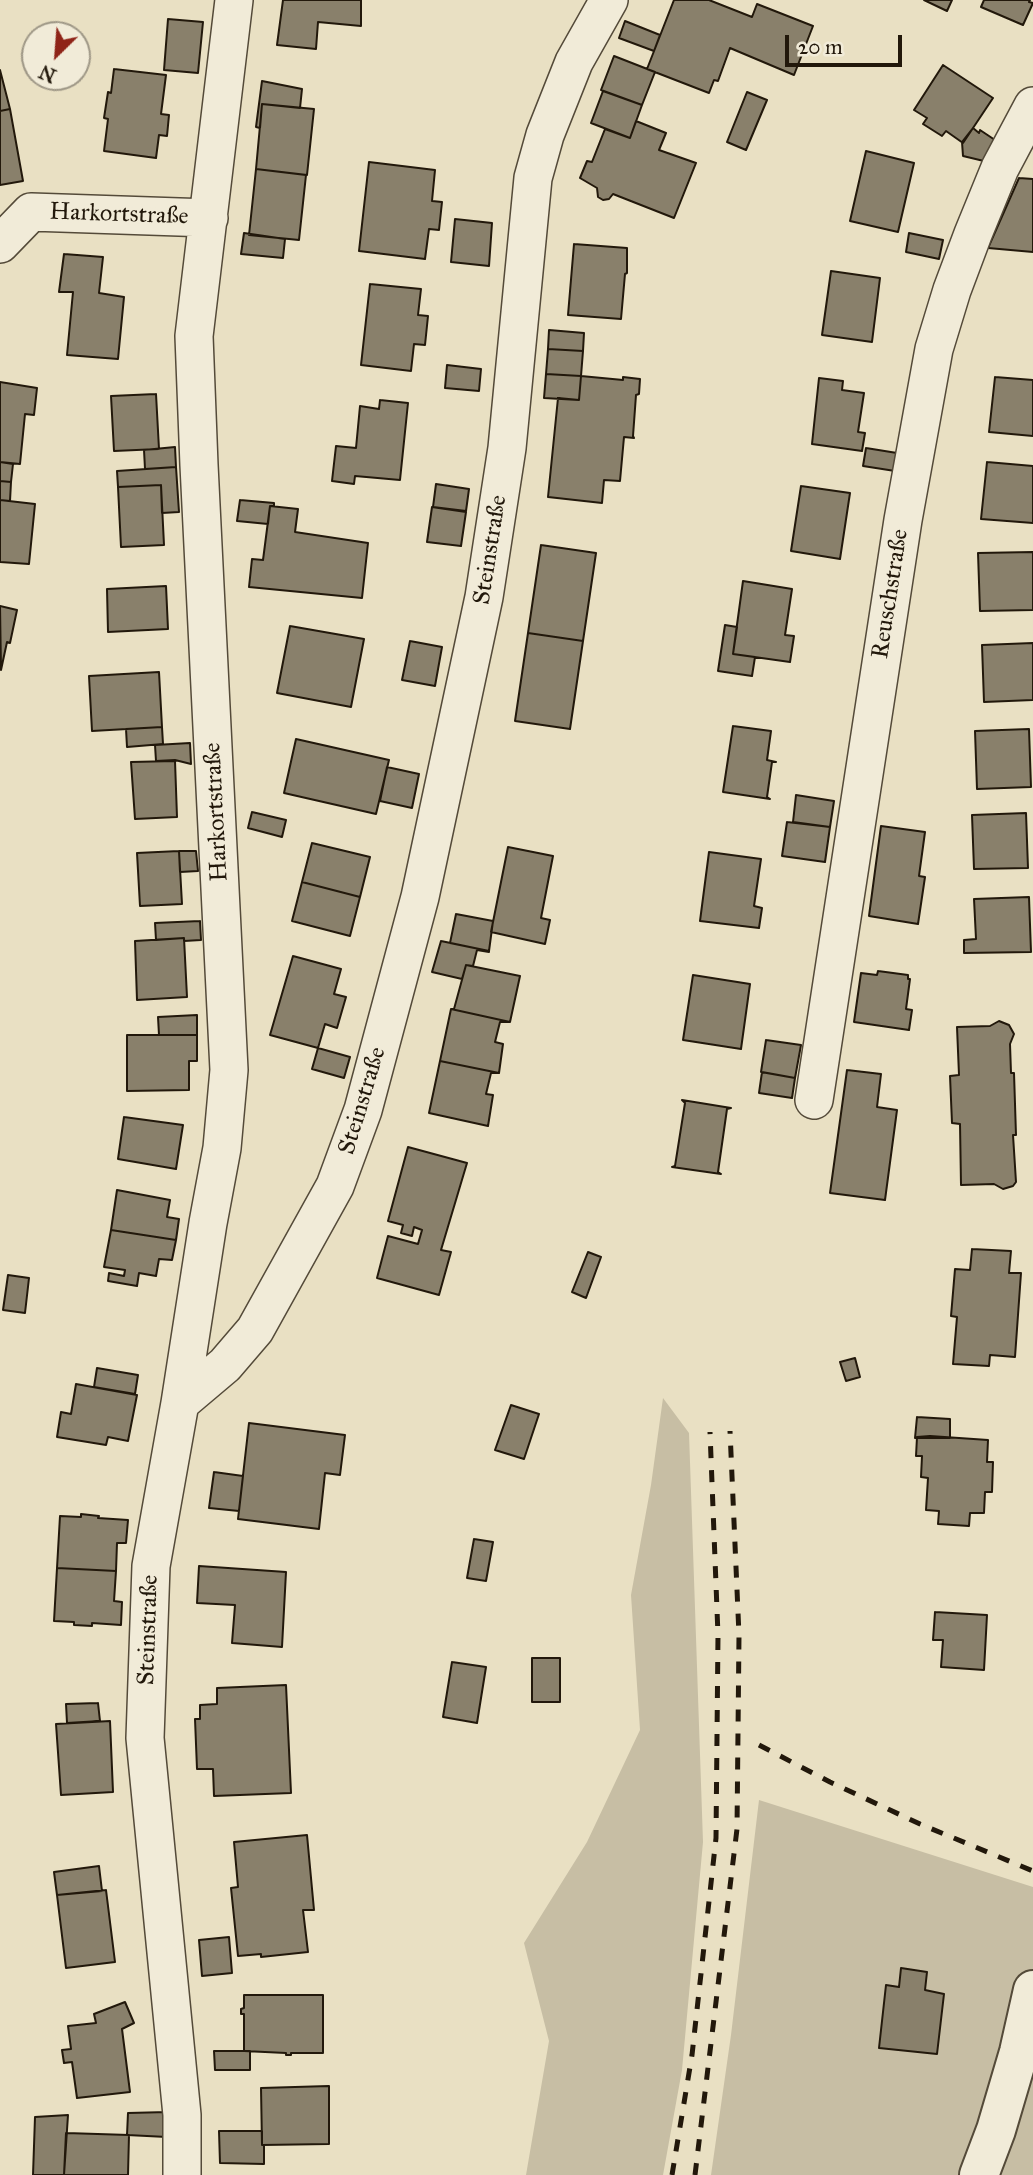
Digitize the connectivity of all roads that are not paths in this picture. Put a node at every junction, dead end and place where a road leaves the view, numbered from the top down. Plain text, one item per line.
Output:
1 (234, 0) edge
2 (609, 0) edge
3 (1033, 106) edge
4 (209, 218) junction
5 (0, 244) edge
6 (814, 1100) dead end
7 (180, 1403) junction
8 (1033, 1990) edge
9 (182, 2175) edge
10 (979, 2175) edge

1 - 4 street, Harkortstraße
2 - 7 street, Steinstraße
3 - 6 street, Reuschstraße
4 - 5 street, Harkortstraße
4 - 7 street, Harkortstraße
7 - 9 street, Steinstraße
8 - 10 street

